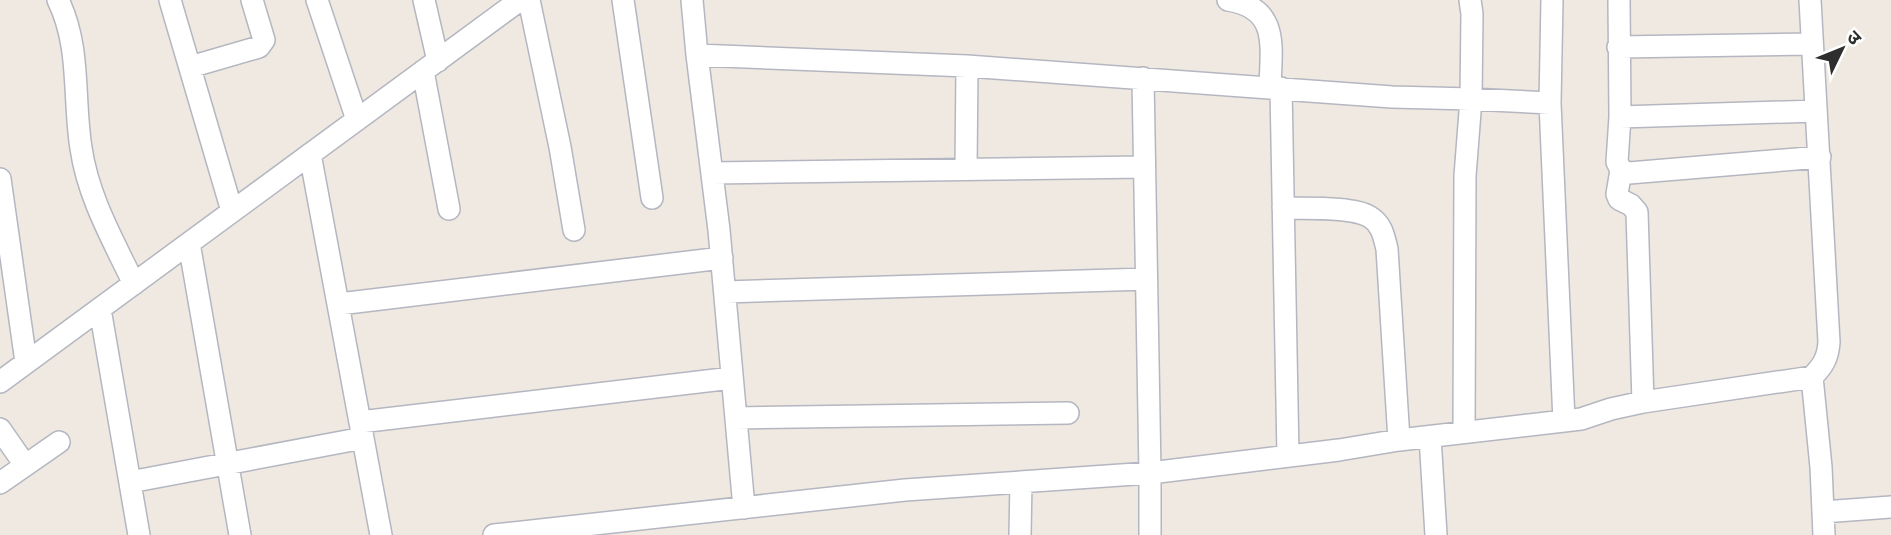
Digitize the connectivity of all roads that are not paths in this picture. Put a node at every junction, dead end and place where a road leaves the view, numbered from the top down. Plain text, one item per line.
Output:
1 (58, 0) edge
2 (170, 0) edge
3 (252, 0) edge
4 (317, 0) edge
5 (424, 0) edge
6 (521, 0) edge
7 (623, 0) edge
8 (692, 0) edge
9 (1228, 0) edge
10 (1470, 0) edge
11 (1552, 0) edge
12 (1619, 0) edge
13 (1810, 0) edge
14 (1812, 44) junction
15 (1618, 47) junction
16 (697, 55) junction
17 (431, 66) junction
18 (967, 66) junction
19 (190, 67) junction
20 (1143, 78) junction
21 (1275, 88) junction
22 (1471, 99) junction
23 (1550, 103) junction
24 (1816, 111) junction
25 (1620, 117) junction
26 (357, 120) junction
27 (310, 154) junction
28 (1820, 157) junction
29 (1144, 167) junction
30 (966, 169) junction
31 (1621, 170) junction
32 (712, 173) junction
33 (0, 179) edge
34 (652, 198) dead end
35 (1283, 208) junction
36 (449, 209) dead end
37 (233, 211) junction
38 (574, 230) dead end
39 (189, 243) junction
40 (722, 258) junction
41 (1146, 279) junction
42 (134, 284) junction
43 (724, 292) junction
44 (339, 304) junction
45 (100, 309) junction
46 (26, 362) junction
47 (1812, 377) junction
48 (732, 378) junction
49 (0, 382) edge
50 (1643, 402) junction
51 (1068, 412) dead end
52 (736, 418) junction
53 (1564, 421) junction
54 (0, 429) edge
55 (362, 430) junction
56 (1464, 432) junction
57 (1430, 437) junction
58 (1399, 440) junction
59 (59, 442) dead end
60 (1288, 456) junction
61 (228, 464) junction
62 (25, 465) junction
63 (1150, 473) junction
64 (130, 482) junction
65 (1020, 482) junction
66 (0, 483) edge
67 (1891, 507) edge
68 (744, 508) junction
69 (1823, 512) junction
70 (139, 535) edge
71 (240, 535) edge
72 (381, 535) edge
73 (494, 535) edge
74 (1020, 535) edge
75 (1150, 535) edge
76 (1436, 535) edge
77 (1824, 535) edge

1 - 42 street
2 - 19 street
3 - 19 street
4 - 26 street
5 - 17 street
6 - 17 street
6 - 38 street
7 - 34 street
8 - 16 street
9 - 21 street
10 - 22 street
11 - 23 street
12 - 15 street
13 - 14 street
14 - 15 street
14 - 24 street
15 - 25 street
16 - 18 street
16 - 32 street
17 - 26 street
17 - 36 street
18 - 20 street
18 - 30 street
19 - 37 street
20 - 21 street
20 - 29 street
21 - 22 street
21 - 35 street
22 - 23 street
22 - 56 street
23 - 53 street
24 - 25 street
24 - 28 street
25 - 31 street
26 - 27 street
27 - 37 street
27 - 44 street
28 - 31 street
28 - 47 street
29 - 30 street
29 - 41 street
30 - 32 street
31 - 50 street
32 - 40 street
33 - 46 street
35 - 58 street
35 - 60 street
37 - 39 street
39 - 42 street
39 - 61 street
40 - 43 street
40 - 44 street
41 - 43 street
41 - 63 street
42 - 45 street
43 - 48 street
44 - 55 street
45 - 46 street
45 - 64 street
46 - 49 street
47 - 50 street
47 - 69 street
48 - 52 street
48 - 55 street
50 - 53 street
51 - 52 street
52 - 68 street
53 - 56 street
54 - 62 street
55 - 61 street
55 - 72 street
56 - 57 street
57 - 58 street
57 - 76 street
58 - 60 street
59 - 62 street
60 - 63 street
61 - 64 street
61 - 71 street
62 - 66 street
63 - 65 street
63 - 75 street
64 - 70 street
65 - 68 street
65 - 74 street
67 - 69 street
68 - 73 street
69 - 77 street

